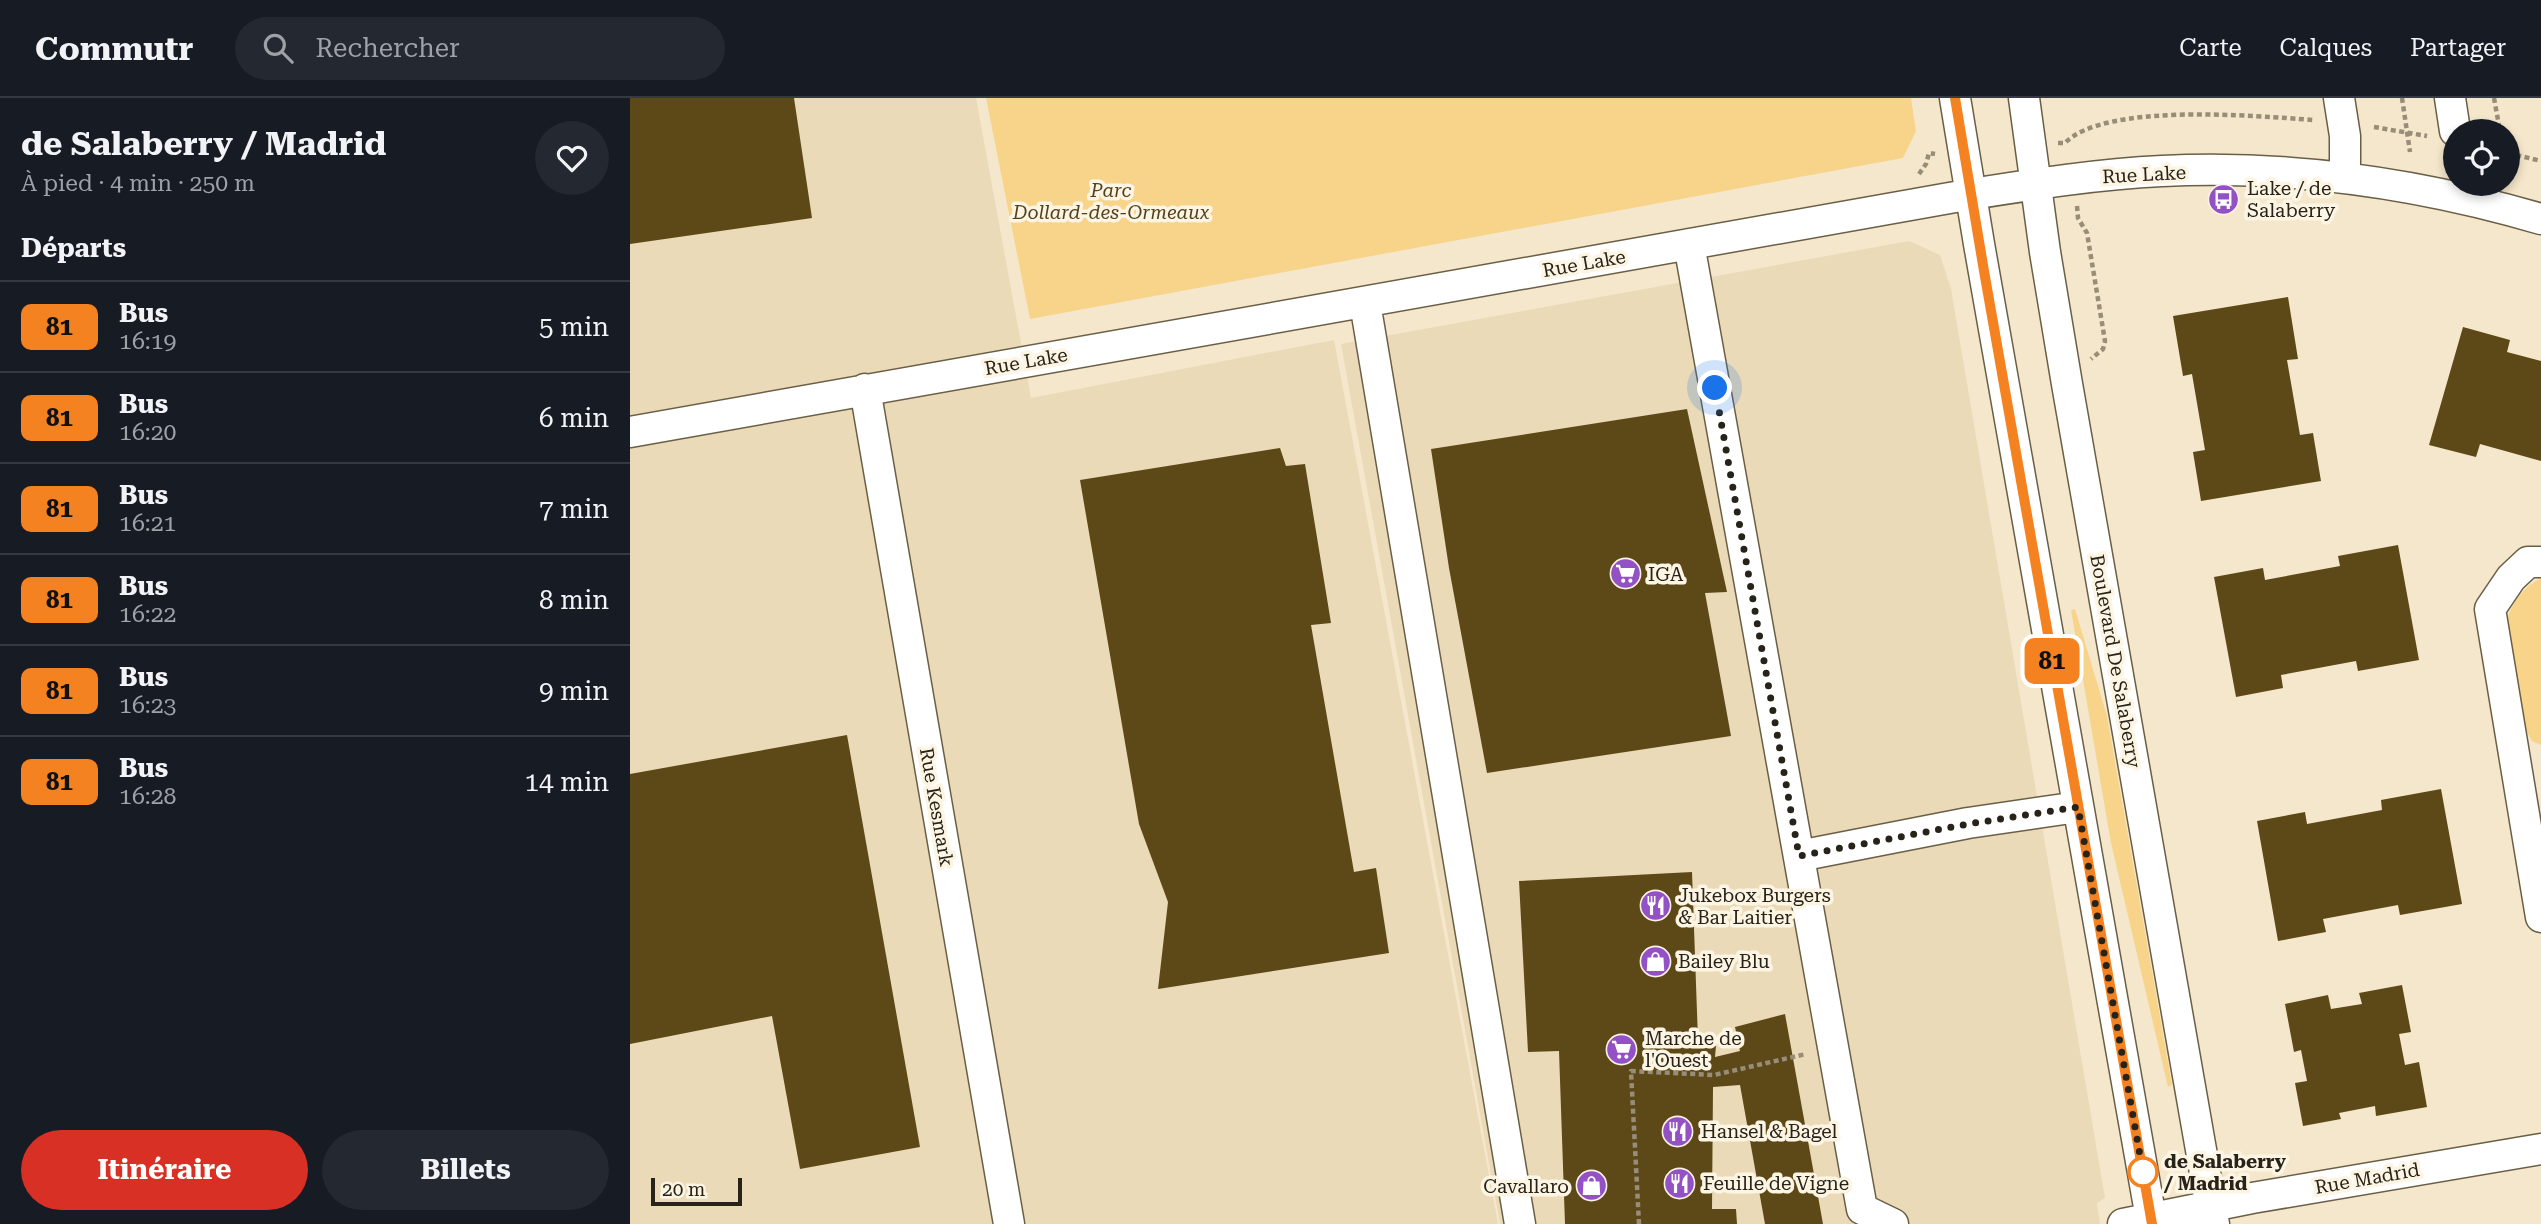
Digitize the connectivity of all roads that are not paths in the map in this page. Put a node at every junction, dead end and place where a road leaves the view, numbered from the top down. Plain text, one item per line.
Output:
1 (1955, 98) edge
2 (2024, 98) edge
3 (2339, 98) edge
4 (2450, 98) edge
5 (2453, 119) edge
6 (2345, 178) junction
7 (2037, 183) junction
8 (2443, 189) edge
9 (1972, 194) junction
10 (2474, 196) edge
11 (2541, 219) edge
12 (1689, 244) junction
13 (1365, 303) junction
14 (865, 389) junction
15 (630, 432) edge
16 (2541, 562) edge
17 (2528, 762) edge
18 (2078, 807) junction
19 (1799, 856) junction
20 (2541, 917) edge
21 (2541, 1149) edge
22 (2213, 1215) edge
23 (2142, 1222) edge
24 (1009, 1224) edge
25 (1520, 1224) edge
26 (1893, 1224) edge

1 - 9 street
2 - 7 street, Boulevard De Salaberry
3 - 6 street
4 - 5 street
6 - 7 street, Rue Lake
6 - 8 street, Rue Lake
7 - 9 street, Rue Lake
7 - 22 street, Boulevard De Salaberry
9 - 12 street, Rue Lake
9 - 18 street
10 - 11 street, Rue Lake
12 - 13 street, Rue Lake
12 - 19 street
13 - 14 street, Rue Lake
13 - 25 street
14 - 15 street, Rue Lake
14 - 24 street, Rue Kesmark
16 - 17 street
17 - 20 street
18 - 19 street
18 - 23 street
19 - 26 street
21 - 22 street, Rue Madrid
22 - 23 street, Rue Madrid

